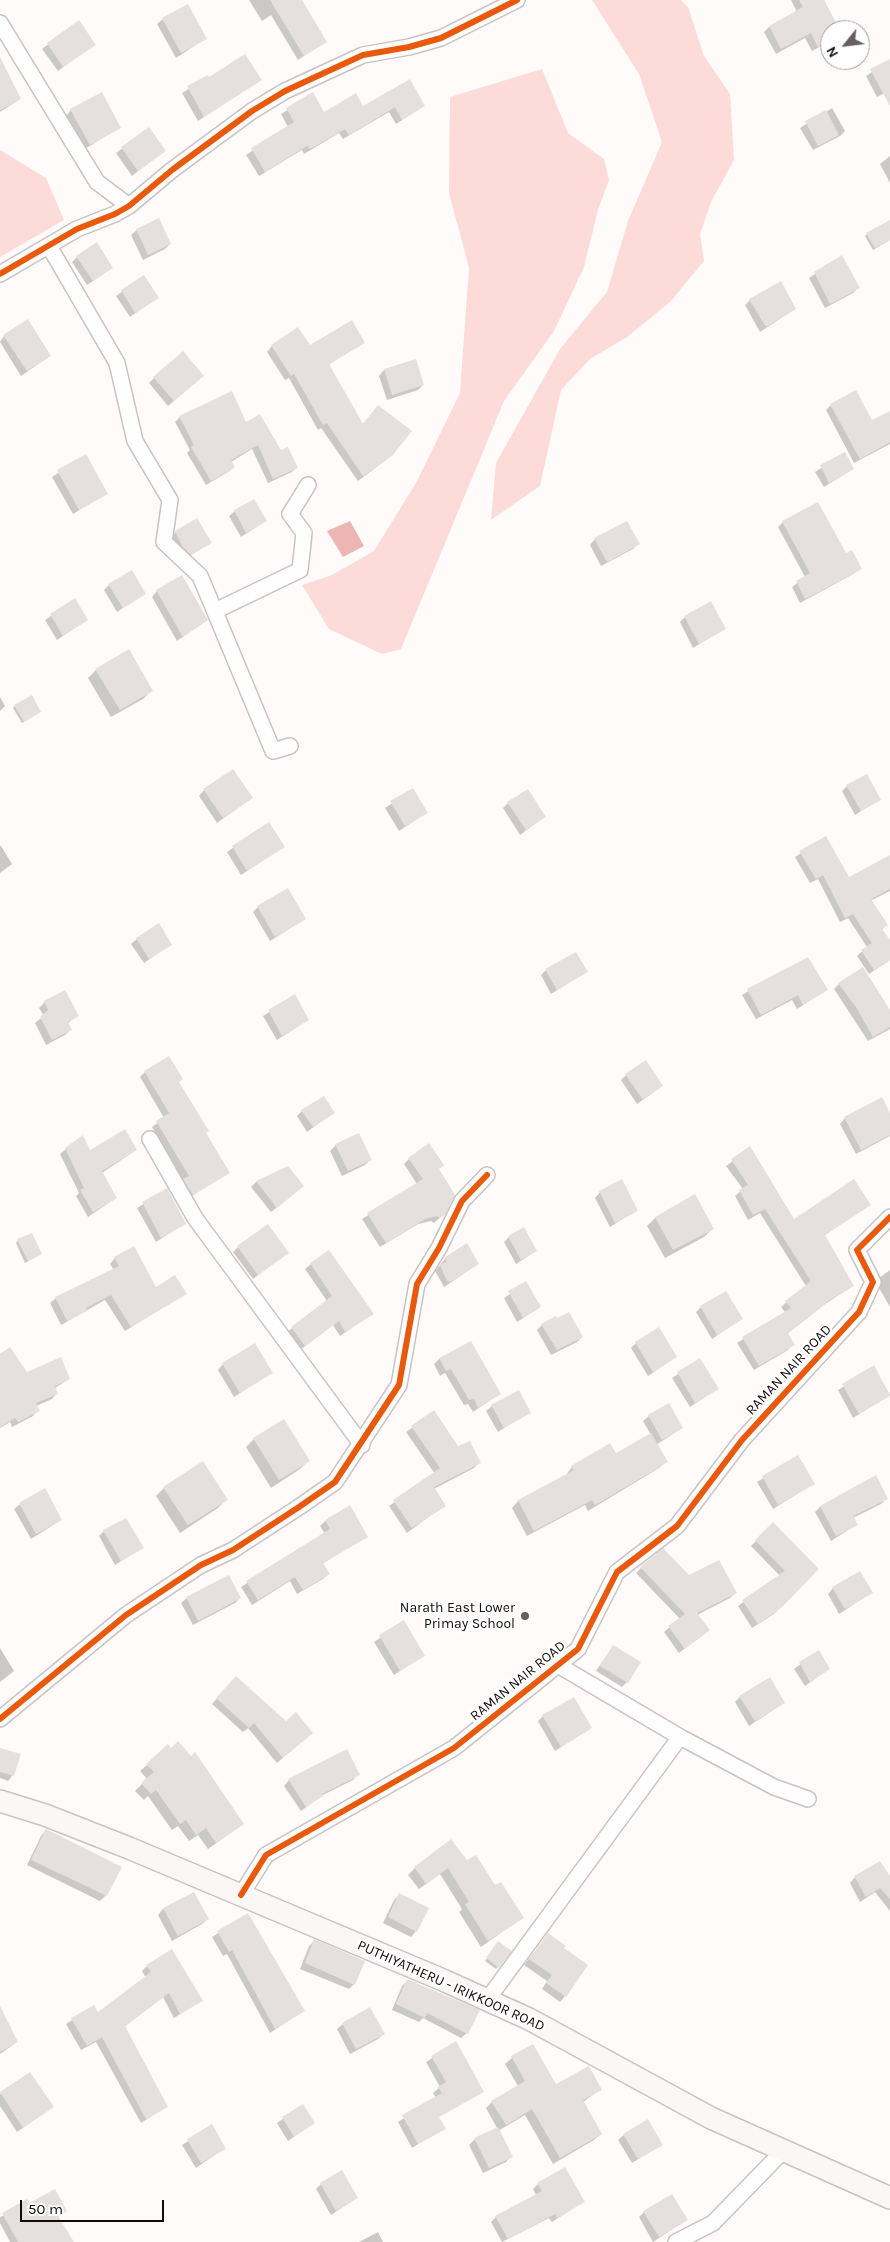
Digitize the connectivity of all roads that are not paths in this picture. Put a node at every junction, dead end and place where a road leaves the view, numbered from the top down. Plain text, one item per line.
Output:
1 (517, 0) edge
2 (0, 23) edge
3 (129, 206) junction
4 (49, 246) junction
5 (0, 274) edge
6 (308, 485) dead end
7 (215, 612) junction
8 (290, 746) dead end
9 (150, 1139) dead end
10 (487, 1176) dead end
11 (890, 1217) edge
12 (362, 1445) junction
13 (558, 1665) junction
14 (0, 1719) edge
15 (680, 1737) junction
16 (808, 1799) dead end
17 (0, 1801) edge
18 (241, 1895) junction
19 (487, 2000) junction
20 (783, 2151) junction
21 (890, 2198) edge
22 (676, 2242) edge

1 - 3 street
2 - 3 street
3 - 4 street
4 - 5 street
4 - 7 street
6 - 7 street
7 - 8 street
9 - 12 street
10 - 12 street
11 - 13 street, RAMAN NAIR ROAD
12 - 14 street
13 - 15 street
13 - 18 street, RAMAN NAIR ROAD
15 - 16 street
15 - 19 street
17 - 18 main road, PUTHIYATHERU - IRIKKOOR ROAD
18 - 19 main road, PUTHIYATHERU - IRIKKOOR ROAD
19 - 20 main road, PUTHIYATHERU - IRIKKOOR ROAD
20 - 21 main road, PUTHIYATHERU - IRIKKOOR ROAD
20 - 22 street

